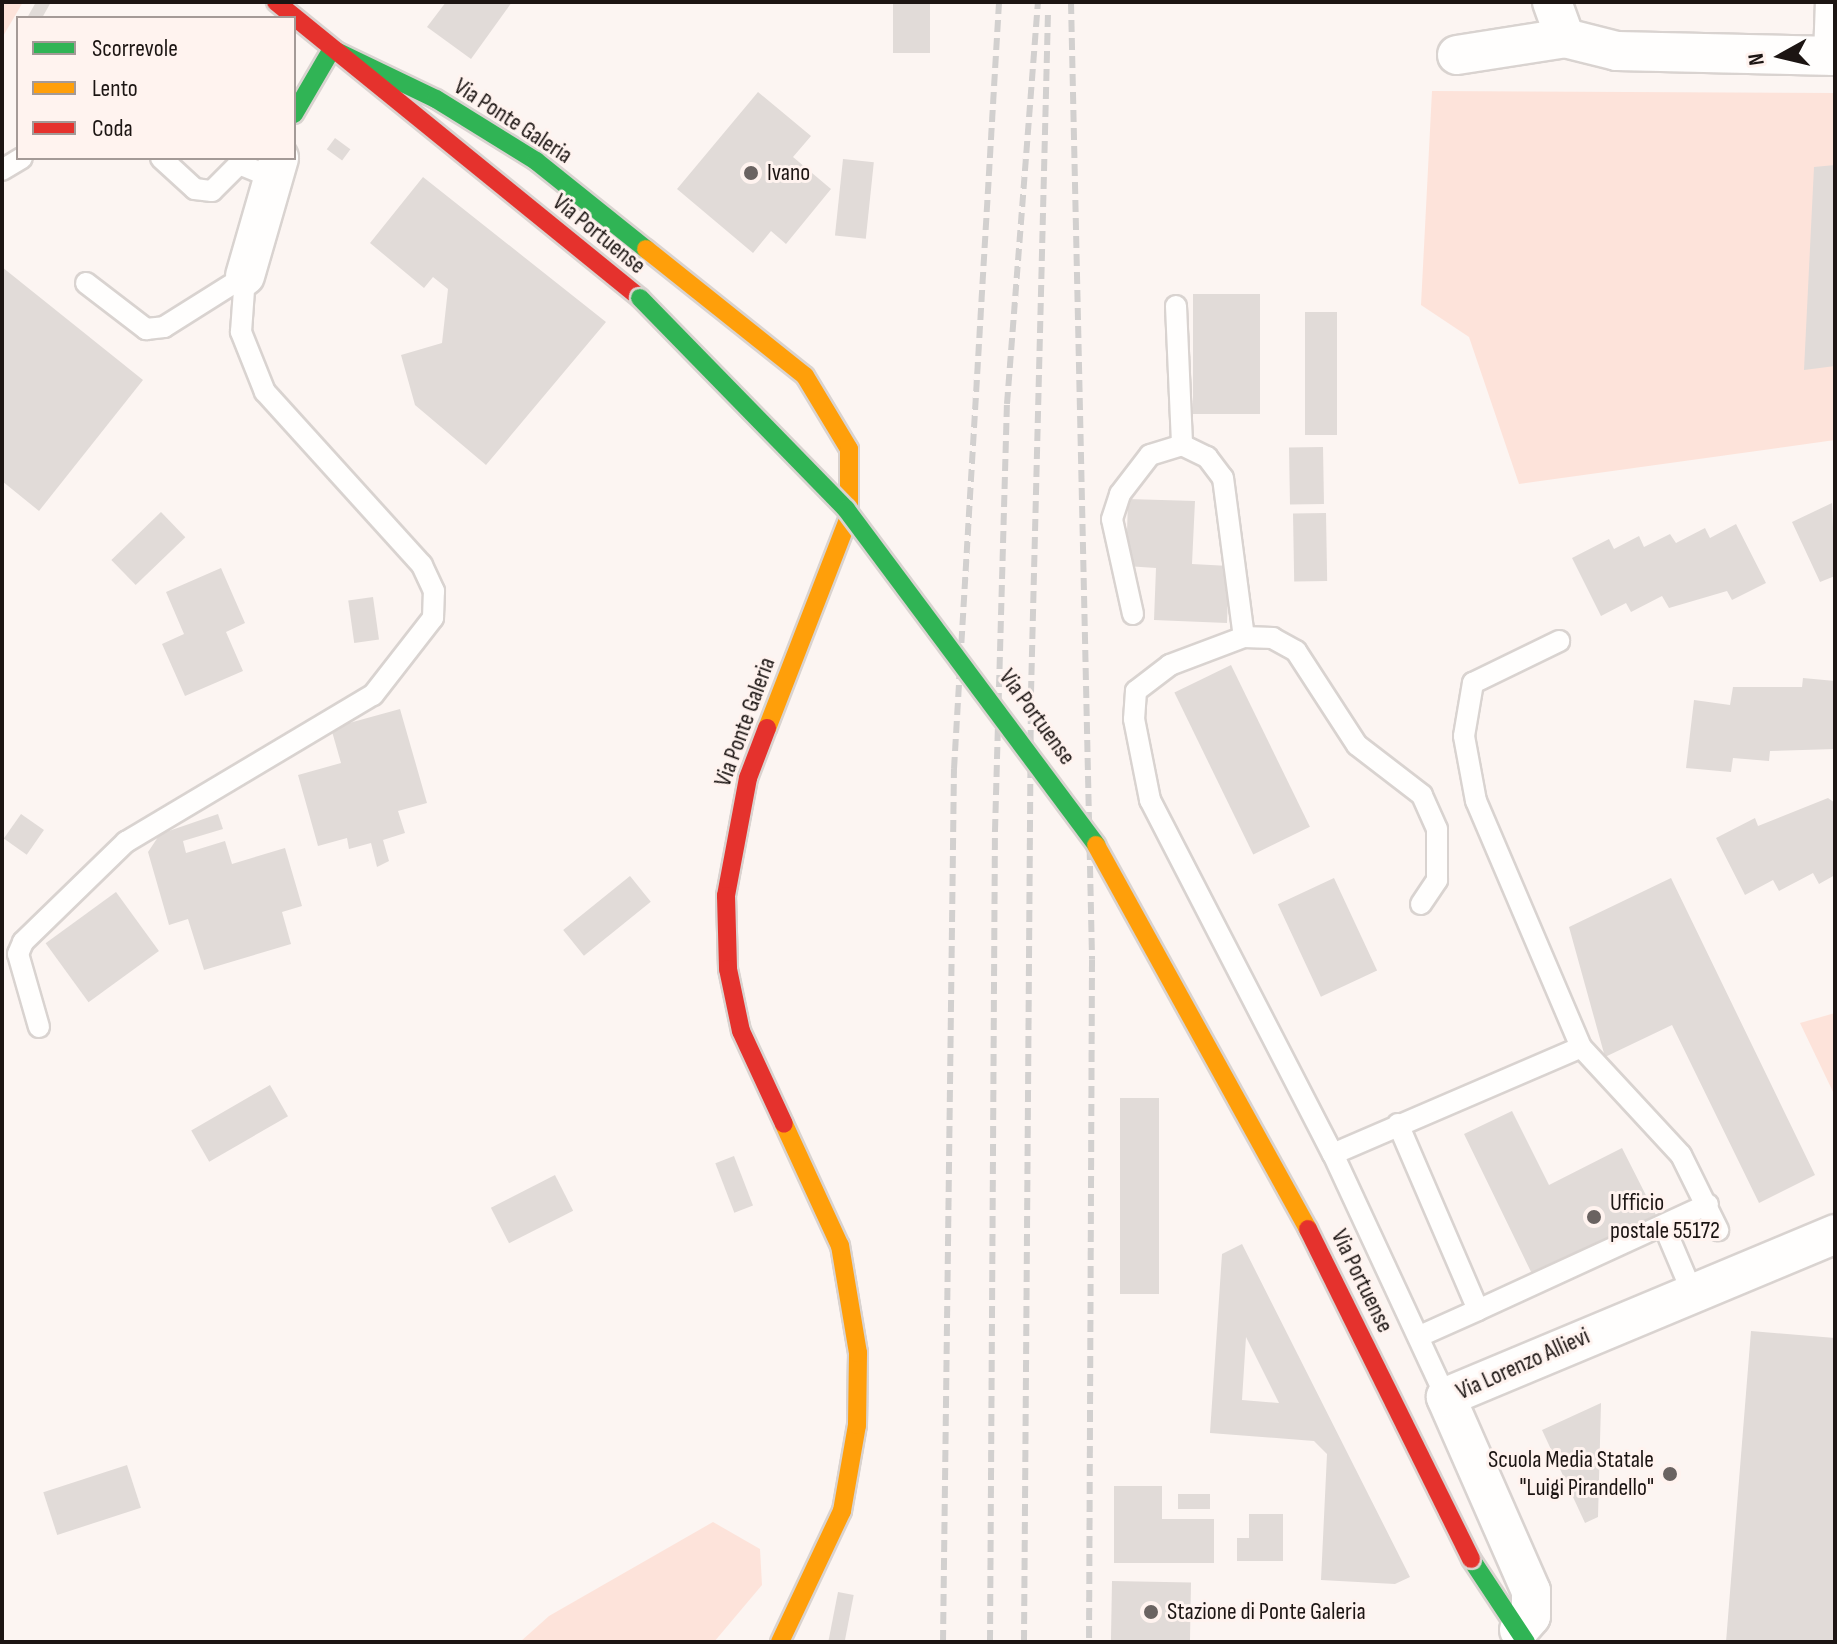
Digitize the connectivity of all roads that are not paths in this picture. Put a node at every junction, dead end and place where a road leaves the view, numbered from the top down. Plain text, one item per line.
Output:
1 (276, 2) edge
2 (1552, 2) edge
3 (1835, 2) edge
4 (293, 16) edge
5 (296, 19) edge
6 (1565, 38) junction
7 (332, 49) junction
8 (1457, 55) dead end
9 (1834, 56) edge
10 (296, 111) edge
11 (163, 160) edge
12 (258, 164) edge
13 (245, 276) junction
14 (86, 283) dead end
15 (1176, 306) dead end
16 (1182, 445) junction
17 (1133, 614) dead end
18 (1244, 637) junction
19 (1559, 641) dead end
20 (1421, 904) dead end
21 (39, 1027) dead end
22 (1581, 1047) junction
23 (1398, 1124) junction
24 (1333, 1154) junction
25 (1708, 1204) junction
26 (1664, 1226) junction
27 (1718, 1230) dead end
28 (1835, 1234) edge
29 (1692, 1292) junction
30 (1478, 1310) junction
31 (1420, 1336) junction
32 (1446, 1397) junction
33 (1514, 1638) edge
34 (780, 1642) edge

1 - 4 main road, Via Portuense
2 - 6 street
3 - 9 street
5 - 7 main road, Via Portuense
6 - 8 street
6 - 9 street
7 - 10 main road
7 - 33 main road, Via Portuense, bridge
7 - 34 main road, Via Ponte Galeria
11 - 12 lane
12 - 13 street
13 - 14 lane
13 - 21 lane
15 - 16 lane
16 - 17 lane
16 - 18 lane
18 - 20 lane
18 - 24 lane
19 - 22 lane
22 - 23 lane
22 - 25 lane
23 - 24 lane
23 - 30 lane
24 - 31 lane
25 - 26 lane
25 - 27 lane
26 - 29 lane
26 - 30 lane
28 - 29 street, Via Lorenzo Allievi
29 - 32 street, Via Lorenzo Allievi
30 - 31 lane
31 - 32 lane
32 - 33 street, Via Lorenzo Allievi

